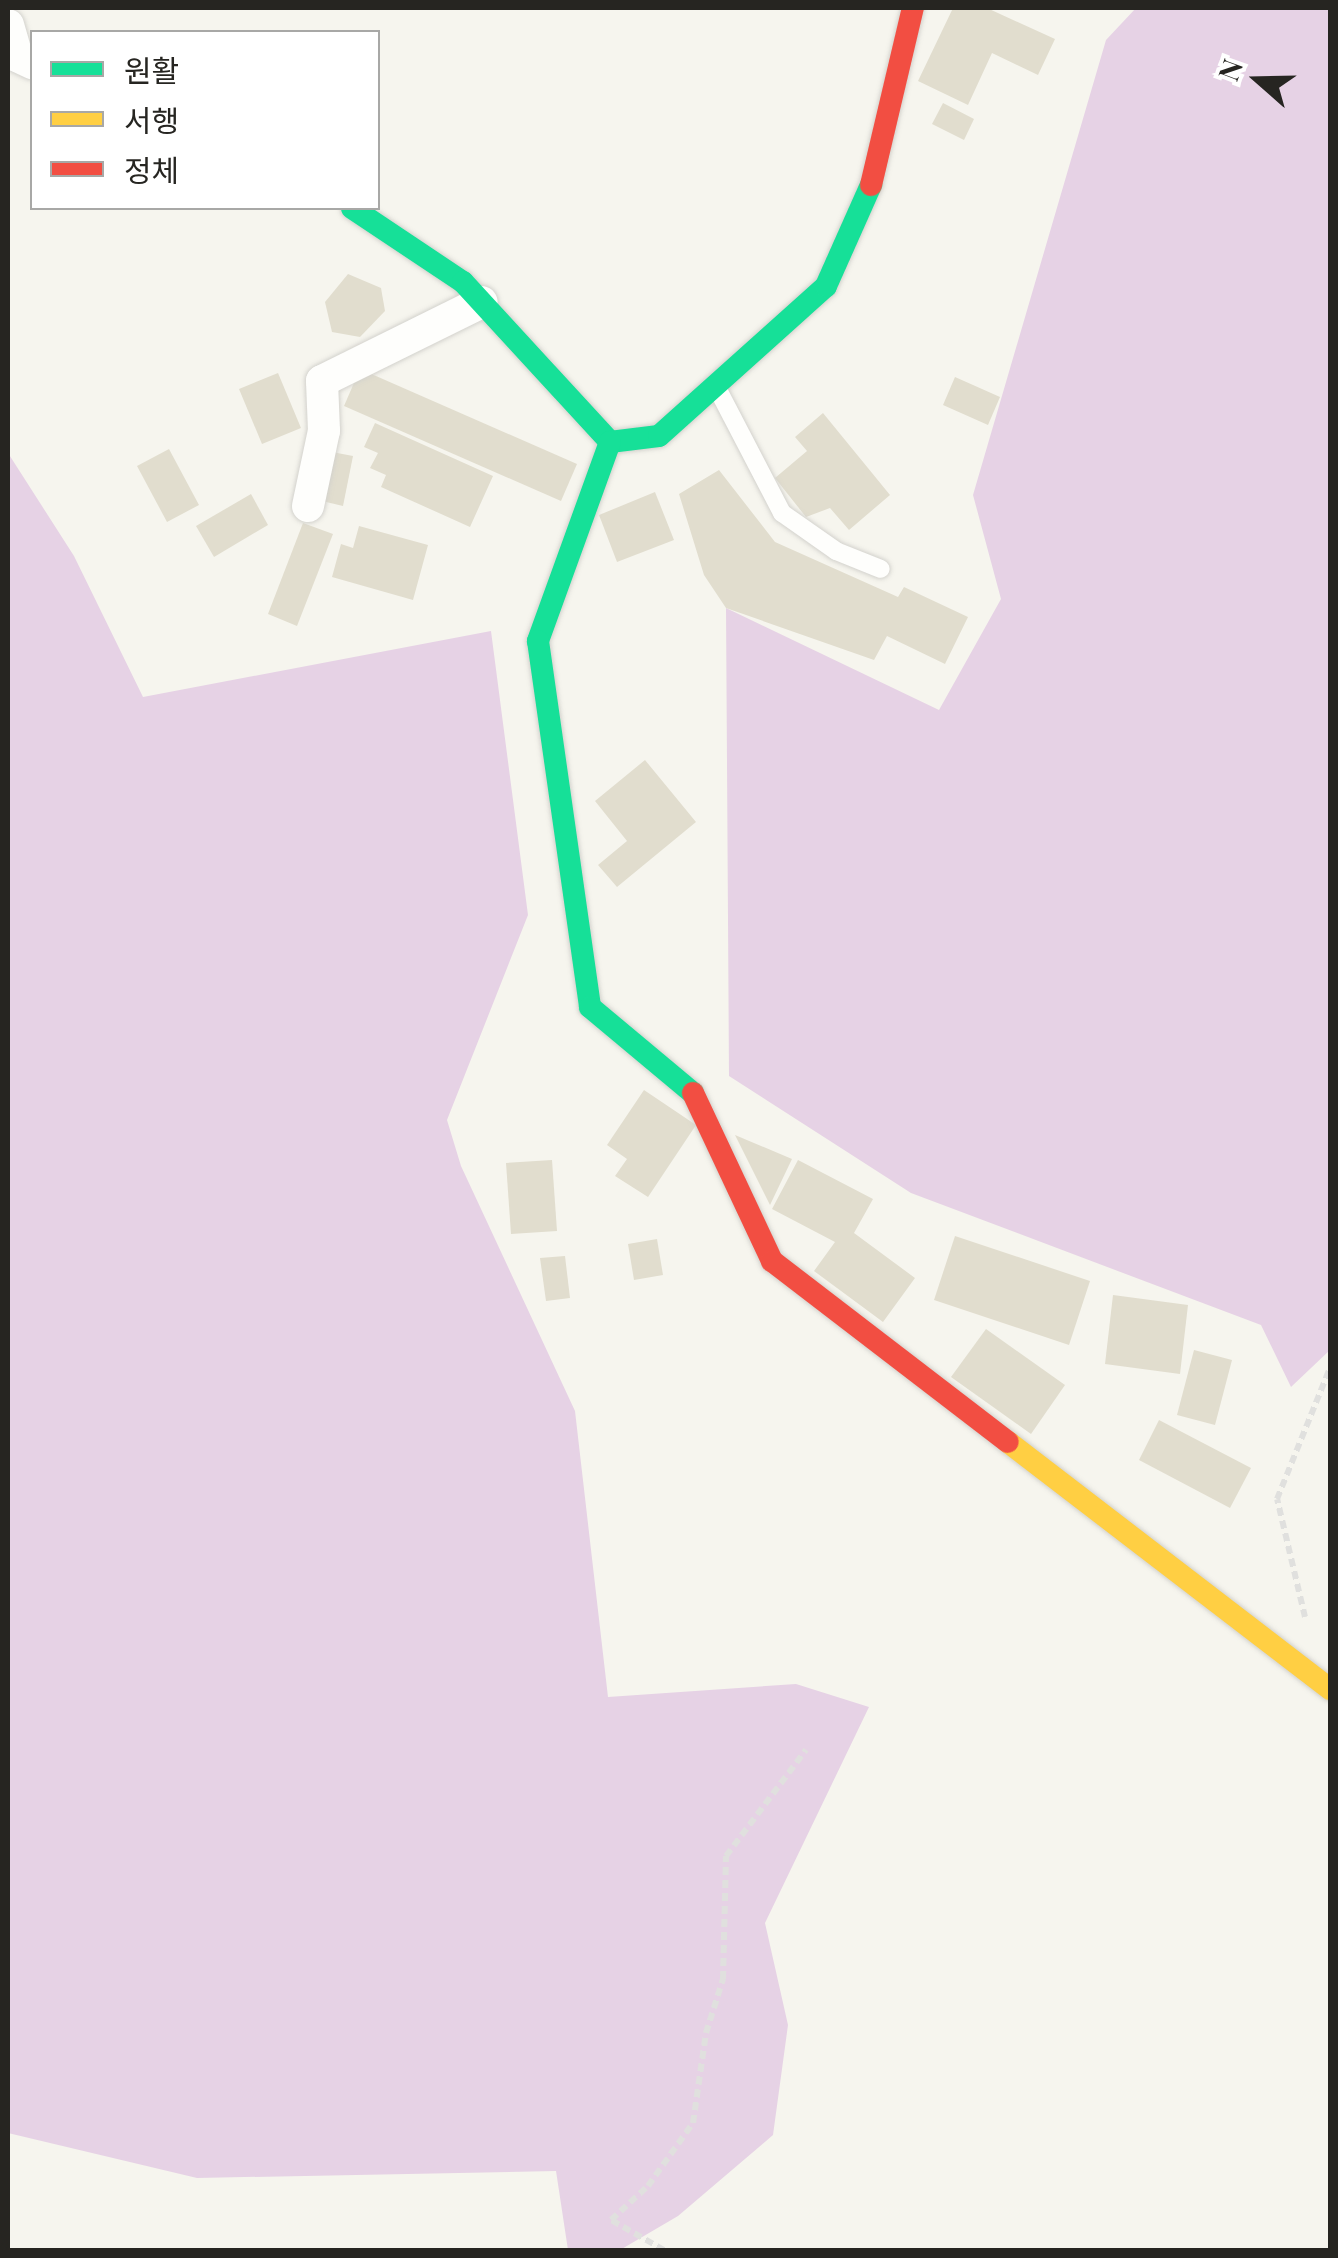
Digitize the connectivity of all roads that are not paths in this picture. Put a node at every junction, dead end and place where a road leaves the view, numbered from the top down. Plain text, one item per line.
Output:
1 (913, 8) edge
2 (8, 25) edge
3 (30, 62) edge
4 (355, 210) edge
5 (482, 302) junction
6 (716, 388) junction
7 (610, 442) junction
8 (308, 506) dead end
9 (881, 569) dead end
10 (1330, 1689) edge

1 - 6 street
2 - 3 street
4 - 5 street
5 - 7 street
5 - 8 street
6 - 7 street
6 - 9 lane
7 - 10 street

